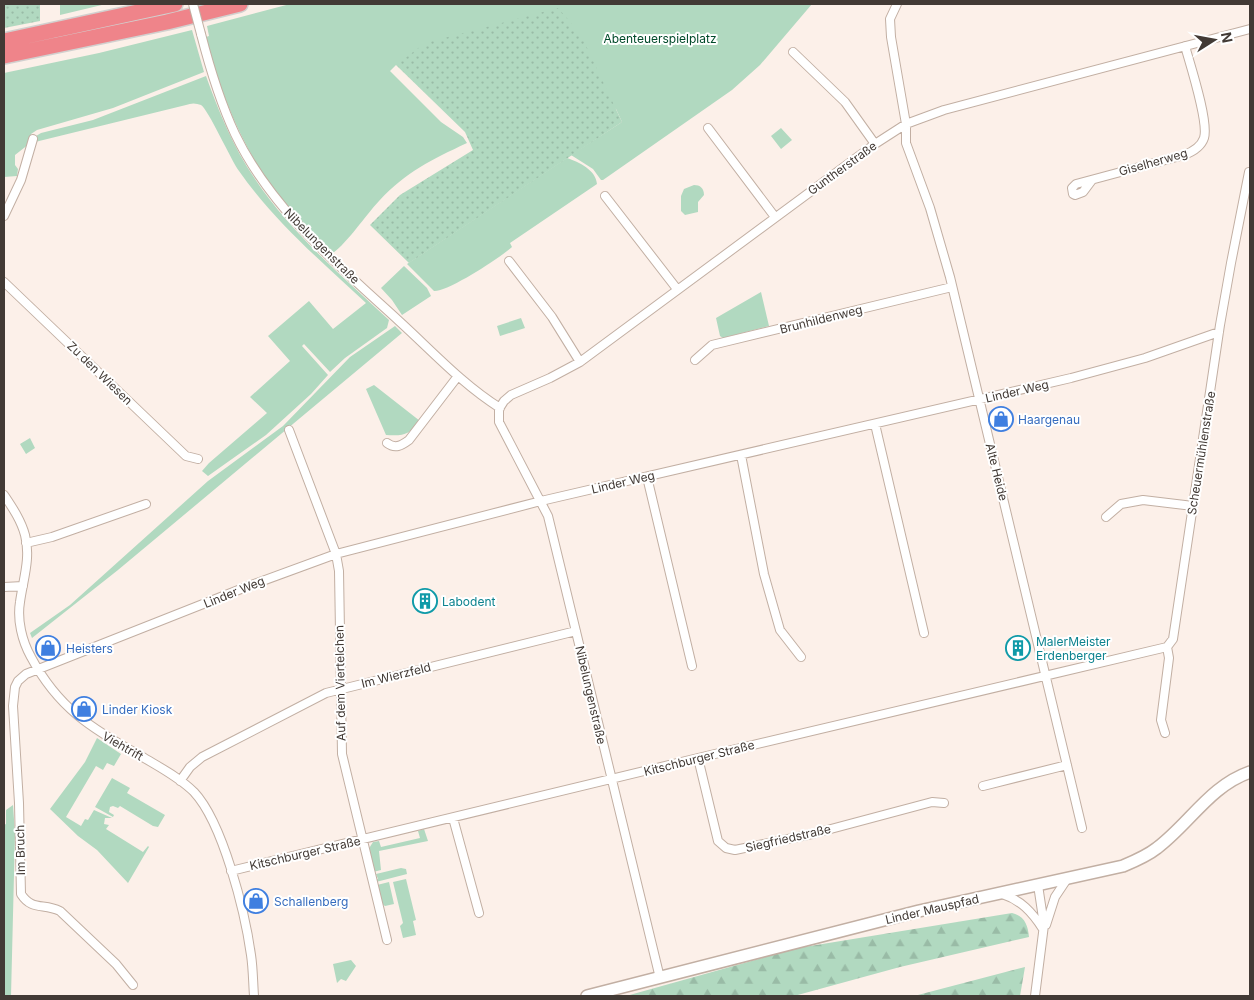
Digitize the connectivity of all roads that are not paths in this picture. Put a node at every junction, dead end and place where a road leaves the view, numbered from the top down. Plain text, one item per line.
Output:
1 (175, 4) edge
2 (193, 4) edge
3 (240, 4) edge
4 (897, 4) edge
5 (1250, 29) edge
6 (4, 41) edge
7 (1185, 46) junction
8 (792, 52) dead end
9 (4, 56) edge
10 (906, 124) junction
11 (708, 128) dead end
12 (34, 138) dead end
13 (875, 144) junction
14 (1249, 172) dead end
15 (1092, 180) dead end
16 (605, 196) dead end
17 (4, 216) edge
18 (775, 217) junction
19 (509, 261) dead end
20 (4, 282) edge
21 (952, 287) junction
22 (677, 289) junction
23 (1219, 332) junction
24 (695, 360) dead end
25 (580, 362) junction
26 (458, 376) junction
27 (980, 399) junction
28 (500, 408) junction
29 (876, 424) junction
30 (290, 430) dead end
31 (387, 442) dead end
32 (741, 455) junction
33 (198, 459) dead end
34 (647, 476) junction
35 (4, 495) edge
36 (541, 501) junction
37 (146, 504) dead end
38 (1193, 506) junction
39 (1106, 517) dead end
40 (26, 543) junction
41 (336, 554) junction
42 (23, 586) junction
43 (4, 587) edge
44 (576, 631) junction
45 (924, 633) dead end
46 (1167, 647) junction
47 (800, 657) dead end
48 (692, 666) dead end
49 (38, 670) junction
50 (1045, 675) junction
51 (340, 688) junction
52 (1165, 733) dead end
53 (698, 758) junction
54 (1067, 765) junction
55 (1250, 772) edge
56 (612, 779) junction
57 (180, 781) junction
58 (984, 786) dead end
59 (944, 803) dead end
60 (453, 818) junction
61 (1082, 828) dead end
62 (361, 839) junction
63 (231, 871) junction
64 (1067, 879) junction
65 (1038, 885) junction
66 (999, 893) junction
67 (479, 913) dead end
68 (1044, 931) junction
69 (387, 940) dead end
70 (660, 978) junction
71 (133, 985) dead end
72 (254, 996) edge
73 (587, 996) edge
74 (1035, 996) edge

1 - 6 highway
2 - 26 street, Nibelungenstraße, bridge
3 - 9 highway
4 - 10 street, Alte Heide
5 - 7 street, Guntherstraße
7 - 10 street, Guntherstraße
7 - 15 street, Giselherweg
8 - 13 street
10 - 13 street, Guntherstraße
10 - 21 street, Alte Heide
11 - 18 street
12 - 17 street
13 - 18 street, Guntherstraße
14 - 23 street, Scheuermühlenstraße
16 - 22 street
18 - 22 street, Guntherstraße
19 - 25 street
20 - 33 street, Zu den Wiesen
21 - 24 street, Brunhildenweg
21 - 27 street, Alte Heide
22 - 25 street, Guntherstraße
23 - 27 street, Linder Weg
23 - 38 street, Scheuermühlenstraße
25 - 28 street, Guntherstraße
26 - 28 street, Nibelungenstraße
26 - 31 street
27 - 29 street, Linder Weg
27 - 50 street, Alte Heide
28 - 36 street, Nibelungenstraße
29 - 32 street, Linder Weg
29 - 45 street
30 - 41 street, Auf dem Viertelchen
32 - 34 street, Linder Weg
32 - 47 street
34 - 36 street, Linder Weg
34 - 48 street
35 - 40 street, Viehtrift
36 - 41 street, Linder Weg
36 - 44 street, Nibelungenstraße
37 - 40 street
38 - 39 street
38 - 46 street, Scheuermühlenstraße
40 - 42 street, Viehtrift
41 - 49 street, Linder Weg
41 - 51 street, Auf dem Viertelchen
42 - 43 street
42 - 49 street, Viehtrift
44 - 51 street, Im Wierzfeld
44 - 56 street, Nibelungenstraße
46 - 50 street, Kitschburger Straße
46 - 52 street, Scheuermühlenstraße
49 - 57 street, Viehtrift
49 - 71 street, Im Bruch
50 - 53 street, Kitschburger Straße
50 - 54 street, Alte Heide
51 - 57 street, Im Wierzfeld
51 - 62 street, Auf dem Viertelchen
53 - 56 street, Kitschburger Straße
53 - 59 street, Siegfriedstraße
54 - 58 street
54 - 61 street, Alte Heide
55 - 64 street, Linder Mauspfad
56 - 60 street, Kitschburger Straße
56 - 70 street, Nibelungenstraße
57 - 63 street, Viehtrift
60 - 62 street, Kitschburger Straße
60 - 67 street
62 - 63 street, Kitschburger Straße
62 - 69 street, Auf dem Viertelchen
63 - 72 street, Viehtrift
64 - 65 street, Linder Mauspfad
64 - 68 street
65 - 66 street, Linder Mauspfad
65 - 68 street
66 - 68 street
66 - 70 street, Linder Mauspfad
68 - 74 street
70 - 73 street, Linder Mauspfad

